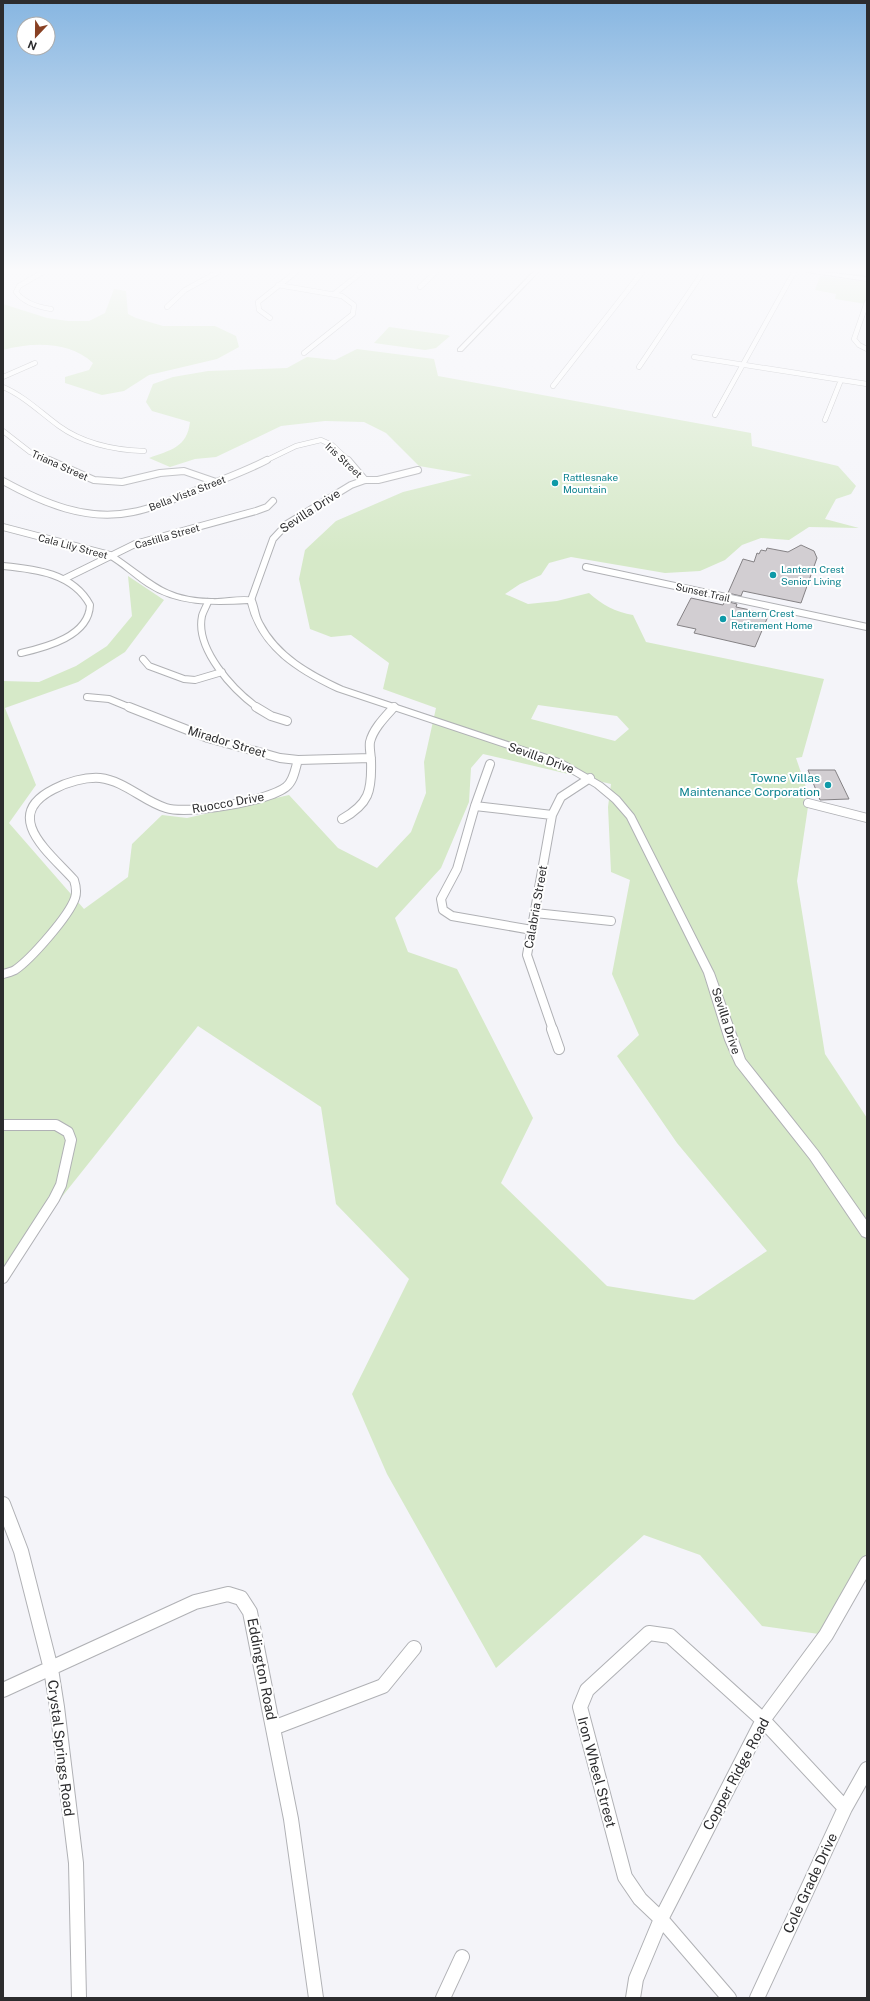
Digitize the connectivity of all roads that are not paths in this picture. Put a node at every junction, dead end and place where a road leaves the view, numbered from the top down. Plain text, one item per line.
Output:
1 (30, 365) edge
2 (569, 365) edge
3 (742, 365) edge
4 (745, 365) edge
5 (3, 377) edge
6 (841, 380) junction
7 (867, 384) edge
8 (553, 386) dead end
9 (3, 387) edge
10 (715, 415) dead end
11 (825, 420) dead end
12 (3, 431) edge
13 (322, 440) joint
14 (144, 451) dead end
15 (418, 470) dead end
16 (365, 480) junction
17 (3, 481) edge
18 (216, 482) junction
19 (273, 501) dead end
20 (3, 527) edge
21 (110, 556) junction
22 (3, 566) edge
23 (586, 567) dead end
24 (64, 579) junction
25 (251, 600) junction
26 (208, 602) junction
27 (867, 627) edge
28 (21, 652) dead end
29 (143, 659) dead end
30 (222, 672) junction
31 (87, 697) dead end
32 (394, 707) junction
33 (287, 721) dead end
34 (371, 758) junction
35 (298, 760) junction
36 (490, 764) dead end
37 (590, 778) junction
38 (808, 803) dead end
39 (475, 806) junction
40 (552, 815) junction
41 (867, 818) edge
42 (342, 819) dead end
43 (535, 913) junction
44 (611, 921) dead end
45 (532, 930) junction
46 (3, 974) edge
47 (559, 1049) dead end
48 (3, 1124) edge
49 (867, 1232) edge
50 (3, 1278) edge
51 (3, 1504) edge
52 (867, 1564) edge
53 (414, 1648) dead end
54 (52, 1669) junction
55 (3, 1690) edge
56 (763, 1720) junction
57 (273, 1728) junction
58 (867, 1769) edge
59 (845, 1808) junction
60 (661, 1919) junction
61 (462, 1957) dead end
62 (79, 1998) edge
63 (316, 1998) edge
64 (443, 1998) edge
65 (633, 1998) edge
66 (729, 1998) edge
67 (757, 1998) edge

1 - 5 street
2 - 8 street
3 - 10 street
4 - 6 street
6 - 7 street
6 - 11 street
9 - 14 street
12 - 18 street, Triana Street
13 - 16 street, Iris Street
13 - 18 street, Bella Vista Street
15 - 16 street, Sevilla Drive
16 - 25 street, Sevilla Drive
17 - 18 street, Bella Vista Street
19 - 21 street, Castilla Street
20 - 21 street, Cala Lily Street
21 - 24 street, Castilla Street
21 - 26 street, Cala Lily Street
22 - 24 street
23 - 27 street, Sunset Trail
24 - 28 street
25 - 26 street, Cala Lily Street
25 - 32 street, Sevilla Drive
26 - 30 street
29 - 30 street
30 - 33 street
31 - 35 street, Mirador Street
32 - 34 street
32 - 37 street, Sevilla Drive
34 - 35 street, Mirador Street
34 - 42 street
35 - 46 street, Ruocco Drive
36 - 39 street
37 - 40 street, Calabria Street
37 - 49 street, Sevilla Drive
38 - 41 street
39 - 40 street
39 - 45 street
40 - 43 street, Calabria Street
43 - 44 street
43 - 45 street, Calabria Street
45 - 47 street, Calabria Street
48 - 50 street
51 - 54 street, Crystal Springs Road
52 - 56 street, Copper Ridge Road
53 - 57 street
54 - 55 street, Eddington Road
54 - 57 street, Eddington Road
54 - 62 street, Crystal Springs Road
56 - 59 street, Iron Wheel Street
56 - 60 street, Copper Ridge Road
56 - 60 street, Iron Wheel Street
57 - 63 street, Eddington Road
58 - 59 street, Cole Grade Drive
59 - 67 street, Cole Grade Drive
60 - 65 street, Copper Ridge Road
60 - 66 street, Iron Wheel Street
61 - 64 street

